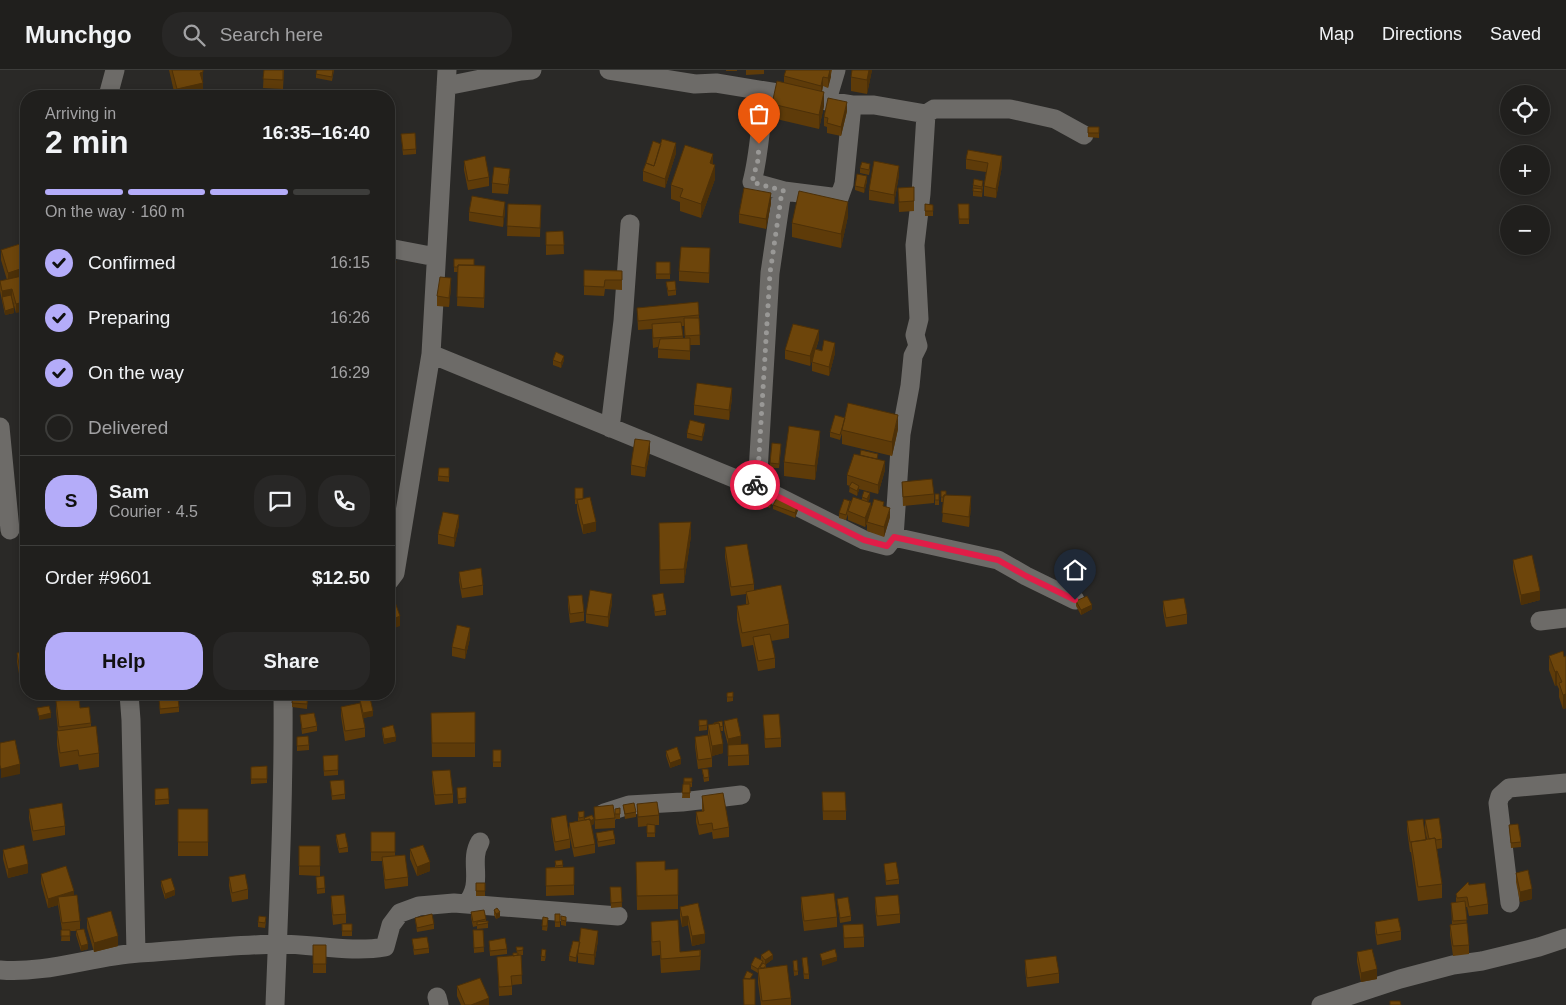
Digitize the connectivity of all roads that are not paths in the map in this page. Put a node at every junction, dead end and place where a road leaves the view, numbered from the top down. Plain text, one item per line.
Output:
1 (115, 70) edge
2 (532, 70) edge
3 (609, 70) edge
4 (836, 70) edge
5 (446, 78) edge
6 (110, 90) edge
7 (766, 90) junction
8 (827, 100) junction
9 (852, 105) junction
10 (926, 114) junction
11 (1084, 135) dead end
12 (784, 191) junction
13 (630, 224) dead end
14 (395, 249) edge
15 (436, 256) junction
16 (431, 354) junction
17 (0, 427) edge
18 (610, 428) junction
19 (748, 482) junction
20 (12, 531) edge
21 (894, 537) junction
22 (395, 573) edge
23 (1075, 600) edge
24 (1566, 618) edge
25 (1540, 621) dead end
26 (129, 700) edge
27 (282, 700) edge
28 (1566, 783) edge
29 (741, 795) dead end
30 (604, 813) edge
31 (480, 842) dead end
32 (1510, 903) dead end
33 (466, 904) junction
34 (618, 916) dead end
35 (1566, 938) edge
36 (278, 944) junction
37 (136, 953) junction
38 (0, 970) edge
39 (275, 1005) edge
40 (1321, 1005) edge

1 - 6 street
2 - 5 street
3 - 7 street
4 - 8 street
5 - 15 street
7 - 8 street
7 - 12 street
8 - 9 street
9 - 10 street
9 - 12 street
10 - 11 street
10 - 21 street
12 - 19 street
13 - 18 street
14 - 15 street
15 - 16 street
16 - 18 street
16 - 22 street
17 - 20 street
18 - 19 street
19 - 21 street
21 - 23 street
24 - 25 street
26 - 37 street
27 - 36 street
28 - 32 street
29 - 30 street
31 - 33 street
33 - 34 street
33 - 36 street
35 - 40 street
36 - 37 street
36 - 39 street
37 - 38 street

